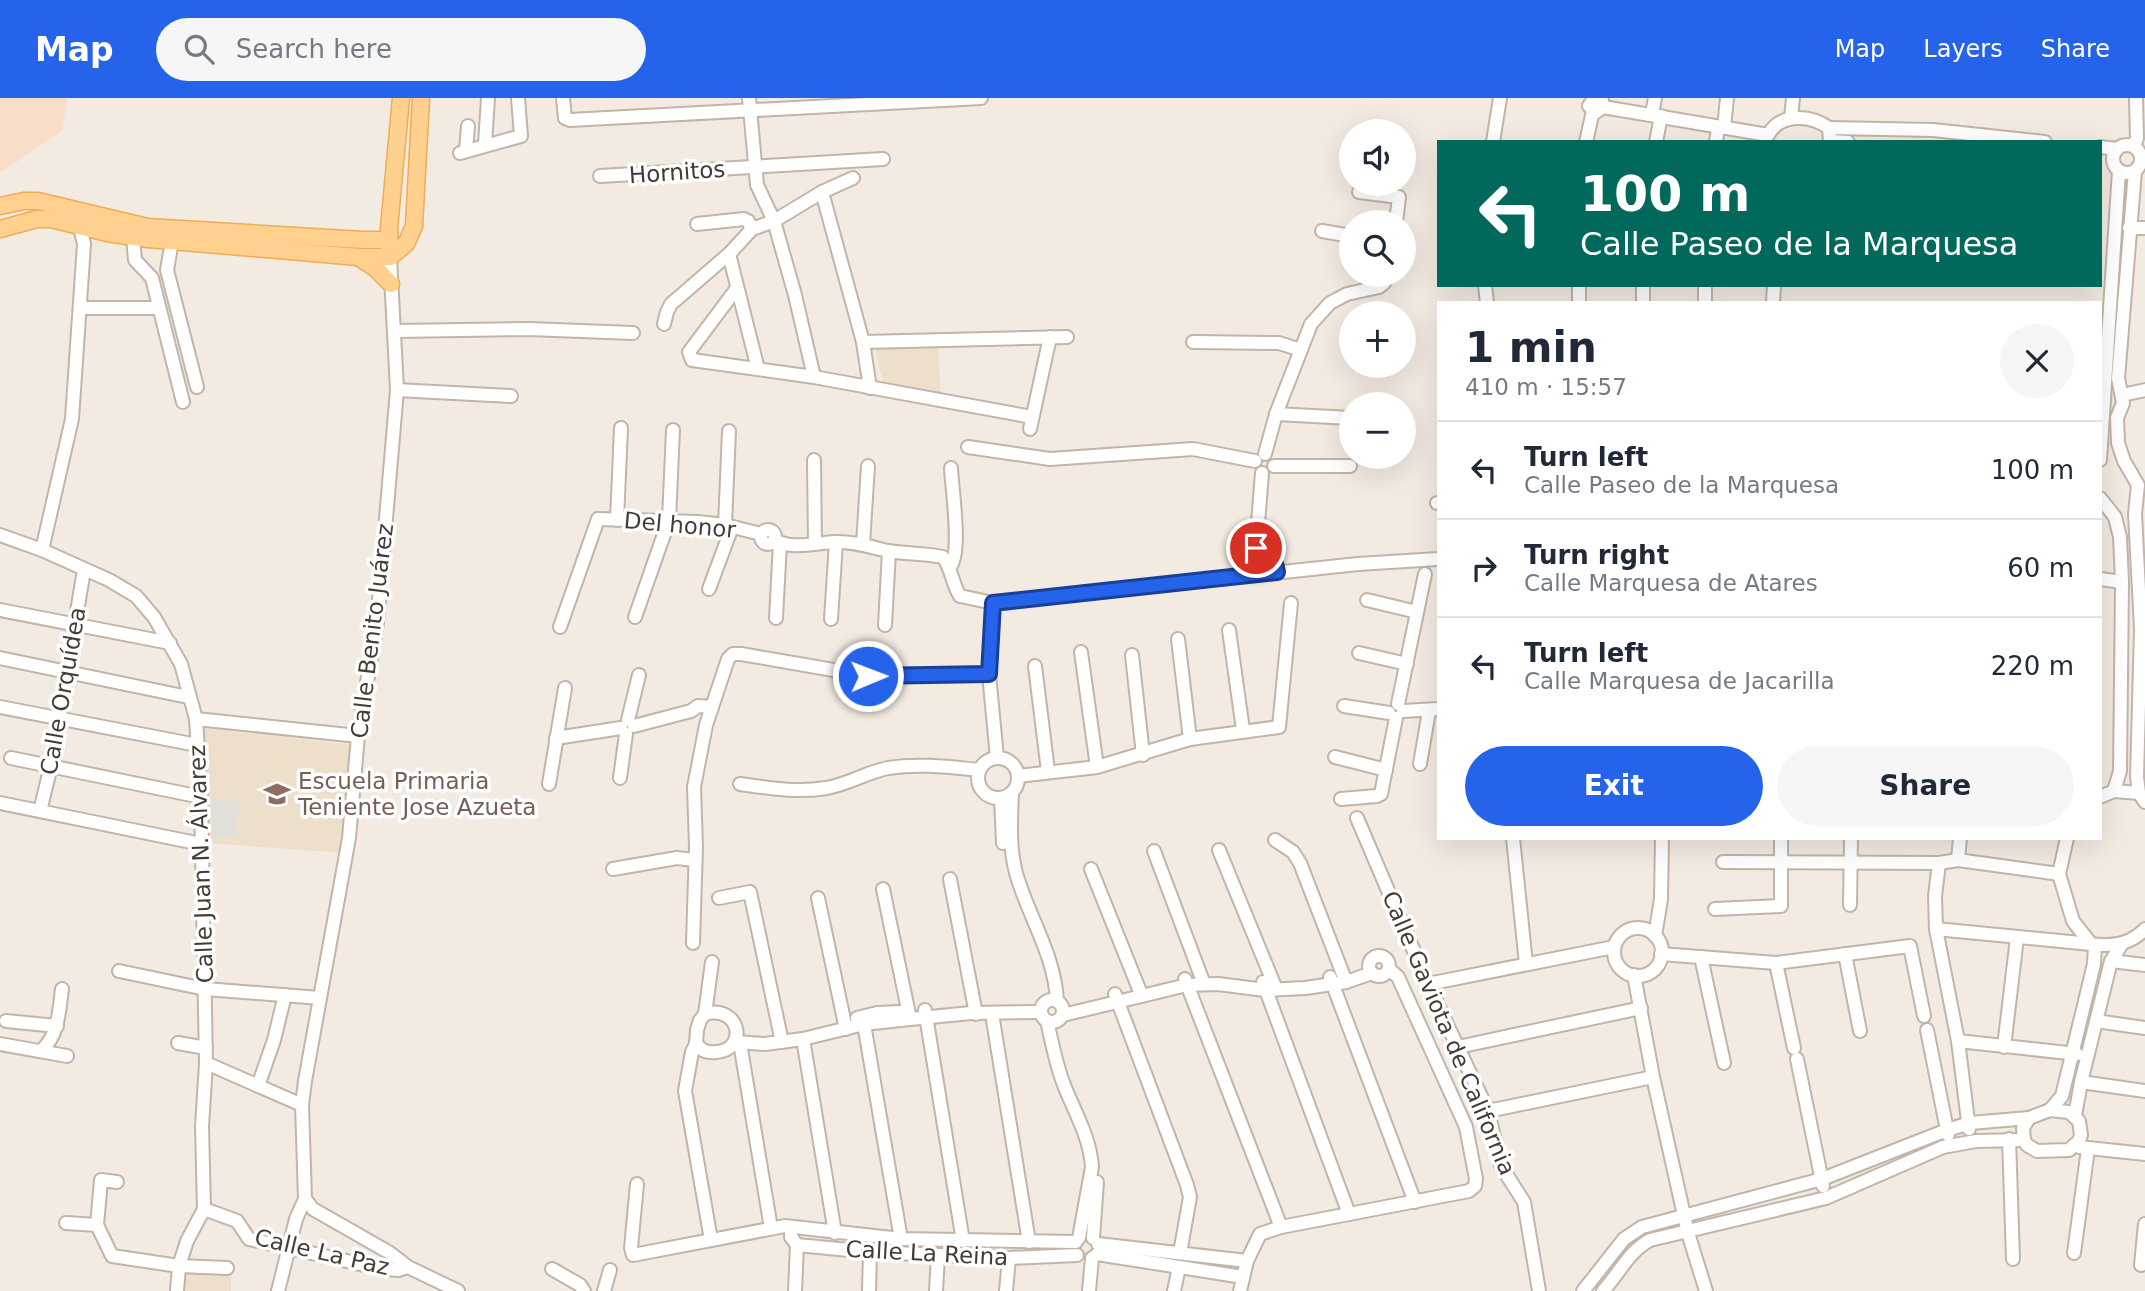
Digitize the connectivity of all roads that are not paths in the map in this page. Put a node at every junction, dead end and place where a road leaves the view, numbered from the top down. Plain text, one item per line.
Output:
1 (401, 98) edge
2 (421, 98) edge
3 (488, 98) edge
4 (518, 98) edge
5 (563, 98) edge
6 (749, 98) edge
7 (981, 98) edge
8 (1500, 98) edge
9 (1655, 98) edge
10 (1727, 98) edge
11 (1793, 98) edge
12 (2136, 98) edge
13 (1596, 102) edge
14 (749, 112) junction
15 (1656, 115) junction
16 (1791, 118) junction
17 (468, 126) dead end
18 (1721, 128) junction
19 (1828, 133) edge
20 (1769, 139) edge
21 (1493, 140) edge
22 (1586, 140) edge
23 (1656, 140) edge
24 (1717, 140) edge
25 (2026, 140) edge
26 (485, 145) junction
27 (2102, 147) edge
28 (2139, 147) edge
29 (2117, 149) junction
30 (883, 159) dead end
31 (2111, 165) edge
32 (754, 167) junction
33 (2135, 172) junction
34 (600, 176) dead end
35 (853, 178) dead end
36 (822, 191) junction
37 (1391, 196) edge
38 (0, 206) edge
39 (1397, 210) edge
40 (75, 211) junction
41 (774, 220) junction
42 (697, 224) dead end
43 (414, 226) junction
44 (81, 228) junction
45 (2129, 228) junction
46 (2145, 228) edge
47 (0, 229) edge
48 (752, 229) junction
49 (1322, 231) dead end
50 (143, 234) junction
51 (389, 234) junction
52 (1339, 234) edge
53 (169, 236) junction
54 (202, 237) junction
55 (730, 253) junction
56 (358, 257) junction
57 (390, 257) junction
58 (391, 284) junction
59 (1379, 287) edge
60 (737, 288) junction
61 (2116, 303) junction
62 (81, 308) junction
63 (159, 308) junction
64 (664, 324) dead end
65 (396, 331) junction
66 (633, 333) dead end
67 (1051, 337) junction
68 (1067, 337) dead end
69 (863, 342) junction
70 (1194, 342) dead end
71 (1301, 350) junction
72 (758, 369) junction
73 (814, 377) junction
74 (197, 387) dead end
75 (870, 388) junction
76 (397, 390) junction
77 (2145, 390) edge
78 (2121, 392) junction
79 (511, 396) dead end
80 (2103, 398) edge
81 (183, 402) dead end
82 (2119, 409) junction
83 (1276, 414) junction
84 (1339, 417) edge
85 (2102, 419) edge
86 (621, 428) dead end
87 (673, 430) dead end
88 (729, 431) dead end
89 (968, 447) dead end
90 (1260, 457) junction
91 (814, 460) dead end
92 (2102, 461) edge
93 (2124, 461) junction
94 (868, 466) dead end
95 (1339, 467) edge
96 (951, 468) dead end
97 (1268, 470) junction
98 (2142, 484) edge
99 (2102, 501) edge
100 (2135, 514) junction
101 (2115, 517) junction
102 (617, 520) junction
103 (669, 520) junction
104 (729, 526) junction
105 (0, 535) edge
106 (777, 542) junction
107 (836, 542) junction
108 (814, 544) junction
109 (863, 544) junction
110 (1256, 548) junction
111 (42, 550) junction
112 (889, 551) junction
113 (1437, 559) edge
114 (950, 567) junction
115 (84, 570) junction
116 (1277, 572) junction
117 (1425, 574) dead end
118 (1239, 577) junction
119 (2102, 579) edge
120 (2122, 582) junction
121 (709, 589) dead end
122 (1367, 600) dead end
123 (993, 603) junction
124 (1291, 603) dead end
125 (0, 610) edge
126 (1416, 612) junction
127 (635, 617) dead end
128 (776, 618) dead end
129 (831, 619) dead end
130 (74, 625) junction
131 (885, 625) dead end
132 (560, 627) dead end
133 (2143, 628) edge
134 (1229, 630) dead end
135 (1178, 639) dead end
136 (170, 643) junction
137 (1081, 652) dead end
138 (1359, 653) dead end
139 (1132, 655) dead end
140 (0, 658) edge
141 (1407, 664) junction
142 (1035, 666) dead end
143 (67, 672) junction
144 (989, 674) junction
145 (639, 675) dead end
146 (565, 688) dead end
147 (188, 697) junction
148 (1345, 706) dead end
149 (0, 707) edge
150 (712, 707) junction
151 (1434, 710) edge
152 (691, 711) junction
153 (1397, 712) junction
154 (59, 718) junction
155 (196, 719) junction
156 (706, 724) junction
157 (627, 727) junction
158 (1243, 730) junction
159 (358, 736) junction
160 (556, 738) junction
161 (1190, 739) junction
162 (197, 745) junction
163 (1143, 755) junction
164 (1335, 757) dead end
165 (11, 758) dead end
166 (996, 758) junction
167 (1420, 765) dead end
168 (51, 766) junction
169 (1097, 767) junction
170 (979, 770) junction
171 (1386, 770) junction
172 (1048, 771) junction
173 (1018, 776) junction
174 (2141, 777) edge
175 (620, 778) dead end
176 (549, 784) dead end
177 (740, 784) dead end
178 (2114, 791) junction
179 (1006, 795) junction
180 (2102, 796) edge
181 (201, 797) junction
182 (2142, 797) edge
183 (1341, 799) dead end
184 (0, 803) edge
185 (40, 811) junction
186 (1357, 818) dead end
187 (1275, 840) dead end
188 (1513, 840) edge
189 (1662, 840) edge
190 (1782, 840) edge
191 (1851, 840) edge
192 (1960, 840) edge
193 (2067, 840) edge
194 (201, 844) junction
195 (1219, 850) dead end
196 (1154, 851) dead end
197 (695, 854) junction
198 (1958, 860) junction
199 (1723, 862) dead end
200 (1781, 862) junction
201 (1850, 863) junction
202 (1939, 863) junction
203 (614, 869) dead end
204 (1091, 869) dead end
205 (2059, 874) junction
206 (950, 879) dead end
207 (883, 889) dead end
208 (719, 898) dead end
209 (818, 898) dead end
210 (1850, 905) dead end
211 (1715, 909) dead end
212 (2073, 921) junction
213 (1936, 929) junction
214 (2145, 929) edge
215 (1650, 933) junction
216 (2017, 938) junction
217 (2059, 942) junction
218 (693, 943) dead end
219 (2122, 944) junction
220 (2093, 945) junction
221 (1614, 947) junction
222 (1661, 954) junction
223 (1844, 954) junction
224 (1700, 957) junction
225 (2111, 961) junction
226 (712, 962) dead end
227 (1776, 962) junction
228 (1526, 964) junction
229 (2145, 965) edge
230 (119, 971) dead end
231 (1634, 975) junction
232 (1345, 978) junction
233 (1331, 980) junction
234 (1203, 981) junction
235 (1186, 982) junction
236 (1428, 984) junction
237 (1269, 986) junction
238 (62, 989) dead end
239 (205, 989) junction
240 (1140, 991) junction
241 (285, 995) junction
242 (320, 998) junction
243 (1117, 998) junction
244 (1641, 1008) junction
245 (976, 1010) junction
246 (1052, 1010) junction
247 (926, 1013) junction
248 (705, 1014) junction
249 (992, 1014) junction
250 (909, 1015) junction
251 (1924, 1016) dead end
252 (6, 1021) dead end
253 (2096, 1021) junction
254 (864, 1024) junction
255 (845, 1025) junction
256 (57, 1026) junction
257 (2145, 1027) edge
258 (1927, 1030) dead end
259 (1860, 1031) dead end
260 (781, 1038) junction
261 (803, 1039) junction
262 (737, 1040) junction
263 (1958, 1041) junction
264 (178, 1043) dead end
265 (0, 1044) edge
266 (696, 1044) junction
267 (1458, 1047) junction
268 (2004, 1047) junction
269 (206, 1048) junction
270 (42, 1050) junction
271 (2072, 1054) junction
272 (2088, 1054) junction
273 (67, 1056) dead end
274 (206, 1063) junction
275 (1724, 1063) dead end
276 (1653, 1077) junction
277 (2081, 1082) junction
278 (258, 1086) junction
279 (2145, 1091) edge
280 (302, 1105) junction
281 (2050, 1110) junction
282 (1488, 1111) junction
283 (2075, 1116) junction
284 (2029, 1118) junction
285 (1970, 1123) junction
286 (1947, 1130) junction
287 (2009, 1139) junction
288 (2024, 1140) junction
289 (1966, 1143) junction
290 (1951, 1145) junction
291 (2081, 1147) junction
292 (2145, 1154) edge
293 (1822, 1179) junction
294 (117, 1182) dead end
295 (637, 1184) dead end
296 (1826, 1198) junction
297 (305, 1199) junction
298 (1415, 1202) junction
299 (204, 1209) junction
300 (1349, 1214) junction
301 (1684, 1214) junction
302 (66, 1223) dead end
303 (2145, 1224) edge
304 (97, 1225) junction
305 (791, 1227) junction
306 (1281, 1227) junction
307 (771, 1228) junction
308 (835, 1233) junction
309 (1688, 1233) junction
310 (901, 1239) junction
311 (710, 1240) junction
312 (1078, 1240) junction
313 (963, 1241) junction
314 (1030, 1242) junction
315 (797, 1245) junction
316 (289, 1248) junction
317 (1090, 1251) junction
318 (870, 1252) junction
319 (1180, 1253) junction
320 (2074, 1253) dead end
321 (937, 1255) junction
322 (1009, 1258) junction
323 (2013, 1259) dead end
324 (1247, 1261) junction
325 (2141, 1265) dead end
326 (179, 1266) junction
327 (408, 1267) junction
328 (1179, 1267) junction
329 (227, 1268) dead end
330 (552, 1269) dead end
331 (610, 1269) dead end
332 (1243, 1277) junction
333 (1607, 1289) edge
334 (177, 1291) edge
335 (278, 1291) edge
336 (458, 1291) edge
337 (584, 1291) edge
338 (604, 1291) edge
339 (795, 1291) edge
340 (869, 1291) edge
341 (936, 1291) edge
342 (1006, 1291) edge
343 (1081, 1291) edge
344 (1089, 1291) edge
345 (1174, 1291) edge
346 (1240, 1291) edge
347 (1539, 1291) edge
348 (1583, 1291) edge
349 (1706, 1291) edge

1 - 51 main road, Calle Benito Juárez
2 - 43 main road
3 - 26 street
4 - 26 street
5 - 14 street
6 - 14 street
7 - 14 street
8 - 21 street
9 - 15 street
10 - 18 street
11 - 16 street
12 - 28 street
13 - 15 street
13 - 22 street
14 - 32 street
15 - 18 street
15 - 23 street
16 - 19 street
16 - 20 street
17 - 26 street
18 - 20 street
18 - 24 street
19 - 25 street
27 - 29 street
28 - 29 street
28 - 33 street
29 - 31 street
30 - 32 street, Hornitos
31 - 33 street
31 - 61 street
32 - 34 street, Hornitos
32 - 41 street
33 - 45 street
35 - 36 street
36 - 41 street
36 - 69 street
37 - 39 street
38 - 40 main road
40 - 44 street
40 - 50 main road
41 - 48 street
41 - 73 street
42 - 48 street
43 - 51 main road
43 - 57 main road
44 - 47 main road
44 - 50 main road
44 - 62 street
45 - 46 street
45 - 61 street
48 - 55 street
49 - 52 street
50 - 53 main road
50 - 63 street
51 - 54 main road
51 - 57 main road, Calle Benito Juárez
53 - 54 main road
53 - 74 street
54 - 56 main road
55 - 60 street
55 - 64 street
56 - 57 main road
56 - 58 main road
57 - 58 street, Calle Benito Juárez
58 - 65 street, Calle Benito Juárez
59 - 71 street
60 - 72 street
60 - 72 street
61 - 78 street
61 - 80 street
62 - 63 street
62 - 111 street
63 - 81 street
65 - 66 street
65 - 76 street, Calle Benito Juárez
67 - 68 street
67 - 69 street
67 - 75 street
69 - 75 street
70 - 71 street
71 - 83 street
72 - 73 street
73 - 75 street
76 - 79 street
76 - 159 street, Calle Benito Juárez
77 - 78 street
78 - 80 street
78 - 82 street
80 - 82 street
80 - 85 street
82 - 93 street
83 - 84 street
83 - 90 street
86 - 102 street
87 - 103 street
88 - 104 street
89 - 90 street
90 - 97 street
91 - 108 street
92 - 93 street
93 - 98 street
94 - 109 street
95 - 97 street
96 - 114 street
97 - 110 street
98 - 100 street
99 - 101 street
100 - 101 street
100 - 133 street
101 - 120 street
102 - 103 street, Del honor
102 - 132 street, Del honor
103 - 104 street, Del honor
103 - 127 street
104 - 106 street, Del honor
104 - 121 street
105 - 111 street, Calle Juan N. Álvarez
106 - 108 street
106 - 128 street
107 - 108 street
107 - 109 street
107 - 129 street
109 - 112 street
110 - 116 street
110 - 118 street
111 - 115 street, Calle Juan N. Álvarez
112 - 114 street
112 - 131 street
113 - 116 street
114 - 123 street
115 - 130 street, Calle Orquídea
115 - 136 street, Calle Juan N. Álvarez
116 - 118 street
117 - 126 street
118 - 123 street
119 - 120 street
120 - 178 street
122 - 126 street
123 - 144 street
124 - 158 street
125 - 130 street
126 - 141 street
130 - 136 street
130 - 143 street, Calle Orquídea
133 - 174 street
134 - 158 street
135 - 161 street
136 - 147 street, Calle Juan N. Álvarez
137 - 169 street
138 - 141 street
139 - 163 street
140 - 143 street
141 - 153 street
142 - 172 street
143 - 147 street
143 - 154 street, Calle Orquídea
144 - 150 street
144 - 166 street
145 - 157 street
146 - 160 street
147 - 155 street, Calle Juan N. Álvarez
148 - 153 street
149 - 154 street
150 - 152 street
150 - 156 street
151 - 153 street
151 - 167 street
152 - 156 street
152 - 157 street
153 - 171 street
154 - 162 street
154 - 168 street, Calle Orquídea
155 - 159 street
155 - 162 street, Calle Juan N. Álvarez
156 - 197 street
157 - 160 street
157 - 175 street
158 - 161 street
159 - 242 street, Calle Benito Juárez
160 - 176 street
161 - 163 street
162 - 181 street, Calle Juan N. Álvarez
163 - 169 street
164 - 171 street
165 - 168 street
166 - 170 street
166 - 173 street
168 - 181 street
168 - 185 street, Calle Orquídea
169 - 172 street
170 - 177 street
170 - 179 street
171 - 183 street
172 - 173 street
173 - 179 street
174 - 182 street
178 - 180 street
178 - 182 street
179 - 246 street
181 - 194 street, Calle Juan N. Álvarez
184 - 185 street
185 - 194 street
186 - 236 street, Calle Gaviota de California
187 - 232 street
188 - 228 street
189 - 215 street
190 - 200 street
191 - 201 street
192 - 198 street
193 - 205 street
194 - 239 street, Calle Juan N. Álvarez
195 - 237 street
196 - 234 street
197 - 203 street
197 - 218 street
198 - 202 street
198 - 205 street
199 - 200 street
200 - 201 street
200 - 211 street
201 - 202 street
201 - 210 street
202 - 213 street
204 - 240 street
205 - 212 street
206 - 245 street
207 - 250 street
208 - 260 street
209 - 255 street
212 - 217 street
212 - 220 street
213 - 216 street
213 - 263 street
214 - 219 street
215 - 221 street
215 - 222 street
216 - 217 street
216 - 268 street
217 - 220 street
219 - 220 street
219 - 225 street
220 - 271 street
221 - 228 street
221 - 231 street
222 - 224 street
222 - 231 street
223 - 227 street
223 - 251 street
223 - 259 street
224 - 227 street
224 - 275 street
225 - 229 street
225 - 253 street
226 - 248 street
227 - 293 street
228 - 236 street
230 - 239 street
231 - 244 street
232 - 233 street
232 - 298 street, Calle Gaviota de California
233 - 237 street
233 - 298 street
234 - 235 street
234 - 237 street
235 - 240 street
235 - 306 street
236 - 267 street, Calle Gaviota de California
237 - 300 street
238 - 256 street
239 - 241 street
239 - 269 street, Calle Juan N. Álvarez
240 - 243 street
241 - 242 street
241 - 278 street
242 - 280 street, Calle Benito Juárez
243 - 246 street
243 - 319 street
244 - 267 street
244 - 276 street
245 - 246 street
245 - 247 street
245 - 249 street
246 - 249 street
246 - 312 street
246 - 317 street
247 - 250 street
247 - 313 street
248 - 262 street
248 - 266 street
249 - 314 street
250 - 254 street
250 - 255 street
252 - 256 street
253 - 257 street
253 - 272 street
254 - 255 street
254 - 310 street
255 - 260 street
255 - 261 street
256 - 270 street
258 - 286 street
260 - 261 street
260 - 262 street
261 - 308 street
262 - 266 street
262 - 307 street
263 - 268 street
263 - 285 street
264 - 269 street
265 - 270 street
266 - 311 street
267 - 282 street, Calle Gaviota de California
268 - 271 street
269 - 274 street, Calle Juan N. Álvarez
270 - 273 street
271 - 272 street
271 - 281 street
272 - 277 street
274 - 278 street
274 - 299 street, Calle Juan N. Álvarez
276 - 282 street
276 - 301 street
277 - 279 street
277 - 283 street
278 - 280 street
280 - 297 street, Calle Benito Juárez
281 - 283 street
281 - 284 street
282 - 347 street, Calle Gaviota de California
283 - 291 street
284 - 285 street
284 - 288 street
285 - 286 street
285 - 289 street
286 - 290 street
286 - 293 street
287 - 288 street
287 - 289 street
287 - 323 street
288 - 291 street
289 - 290 street
290 - 296 street
291 - 292 street
291 - 320 street
293 - 296 street
293 - 301 street
294 - 304 street
295 - 311 street, Calle La Reina
296 - 309 street
297 - 316 street, Calle Benito Juárez
297 - 327 street
298 - 300 street
299 - 316 street, Calle La Paz
299 - 326 street, Calle Juan N. Álvarez
300 - 306 street
301 - 309 street
301 - 348 street
302 - 304 street
303 - 325 street
304 - 326 street
305 - 307 street, Calle La Reina
305 - 308 street, Calle La Reina
305 - 315 street
306 - 324 street
307 - 311 street, Calle La Reina
308 - 310 street, Calle La Reina
309 - 333 street
309 - 349 street
310 - 313 street, Calle La Reina
312 - 314 street, Calle La Reina
312 - 317 street, Calle La Reina
313 - 314 street, Calle La Reina
315 - 318 street, Calle La Reina
315 - 339 street
316 - 327 street, Calle La Paz
316 - 335 street, Calle Benito Juárez
317 - 319 street, Calle La Reina
317 - 322 street, Calle La Reina
317 - 328 street, Calle La Reina
317 - 343 street
317 - 344 street
318 - 321 street, Calle La Reina
318 - 340 street
319 - 324 street, Calle La Reina
321 - 322 street, Calle La Reina
321 - 341 street
322 - 342 street
324 - 332 street
326 - 329 street
326 - 334 street, Calle Juan N. Álvarez
327 - 336 street
328 - 332 street, Calle La Reina
328 - 345 street
330 - 337 street
331 - 338 street
332 - 346 street

